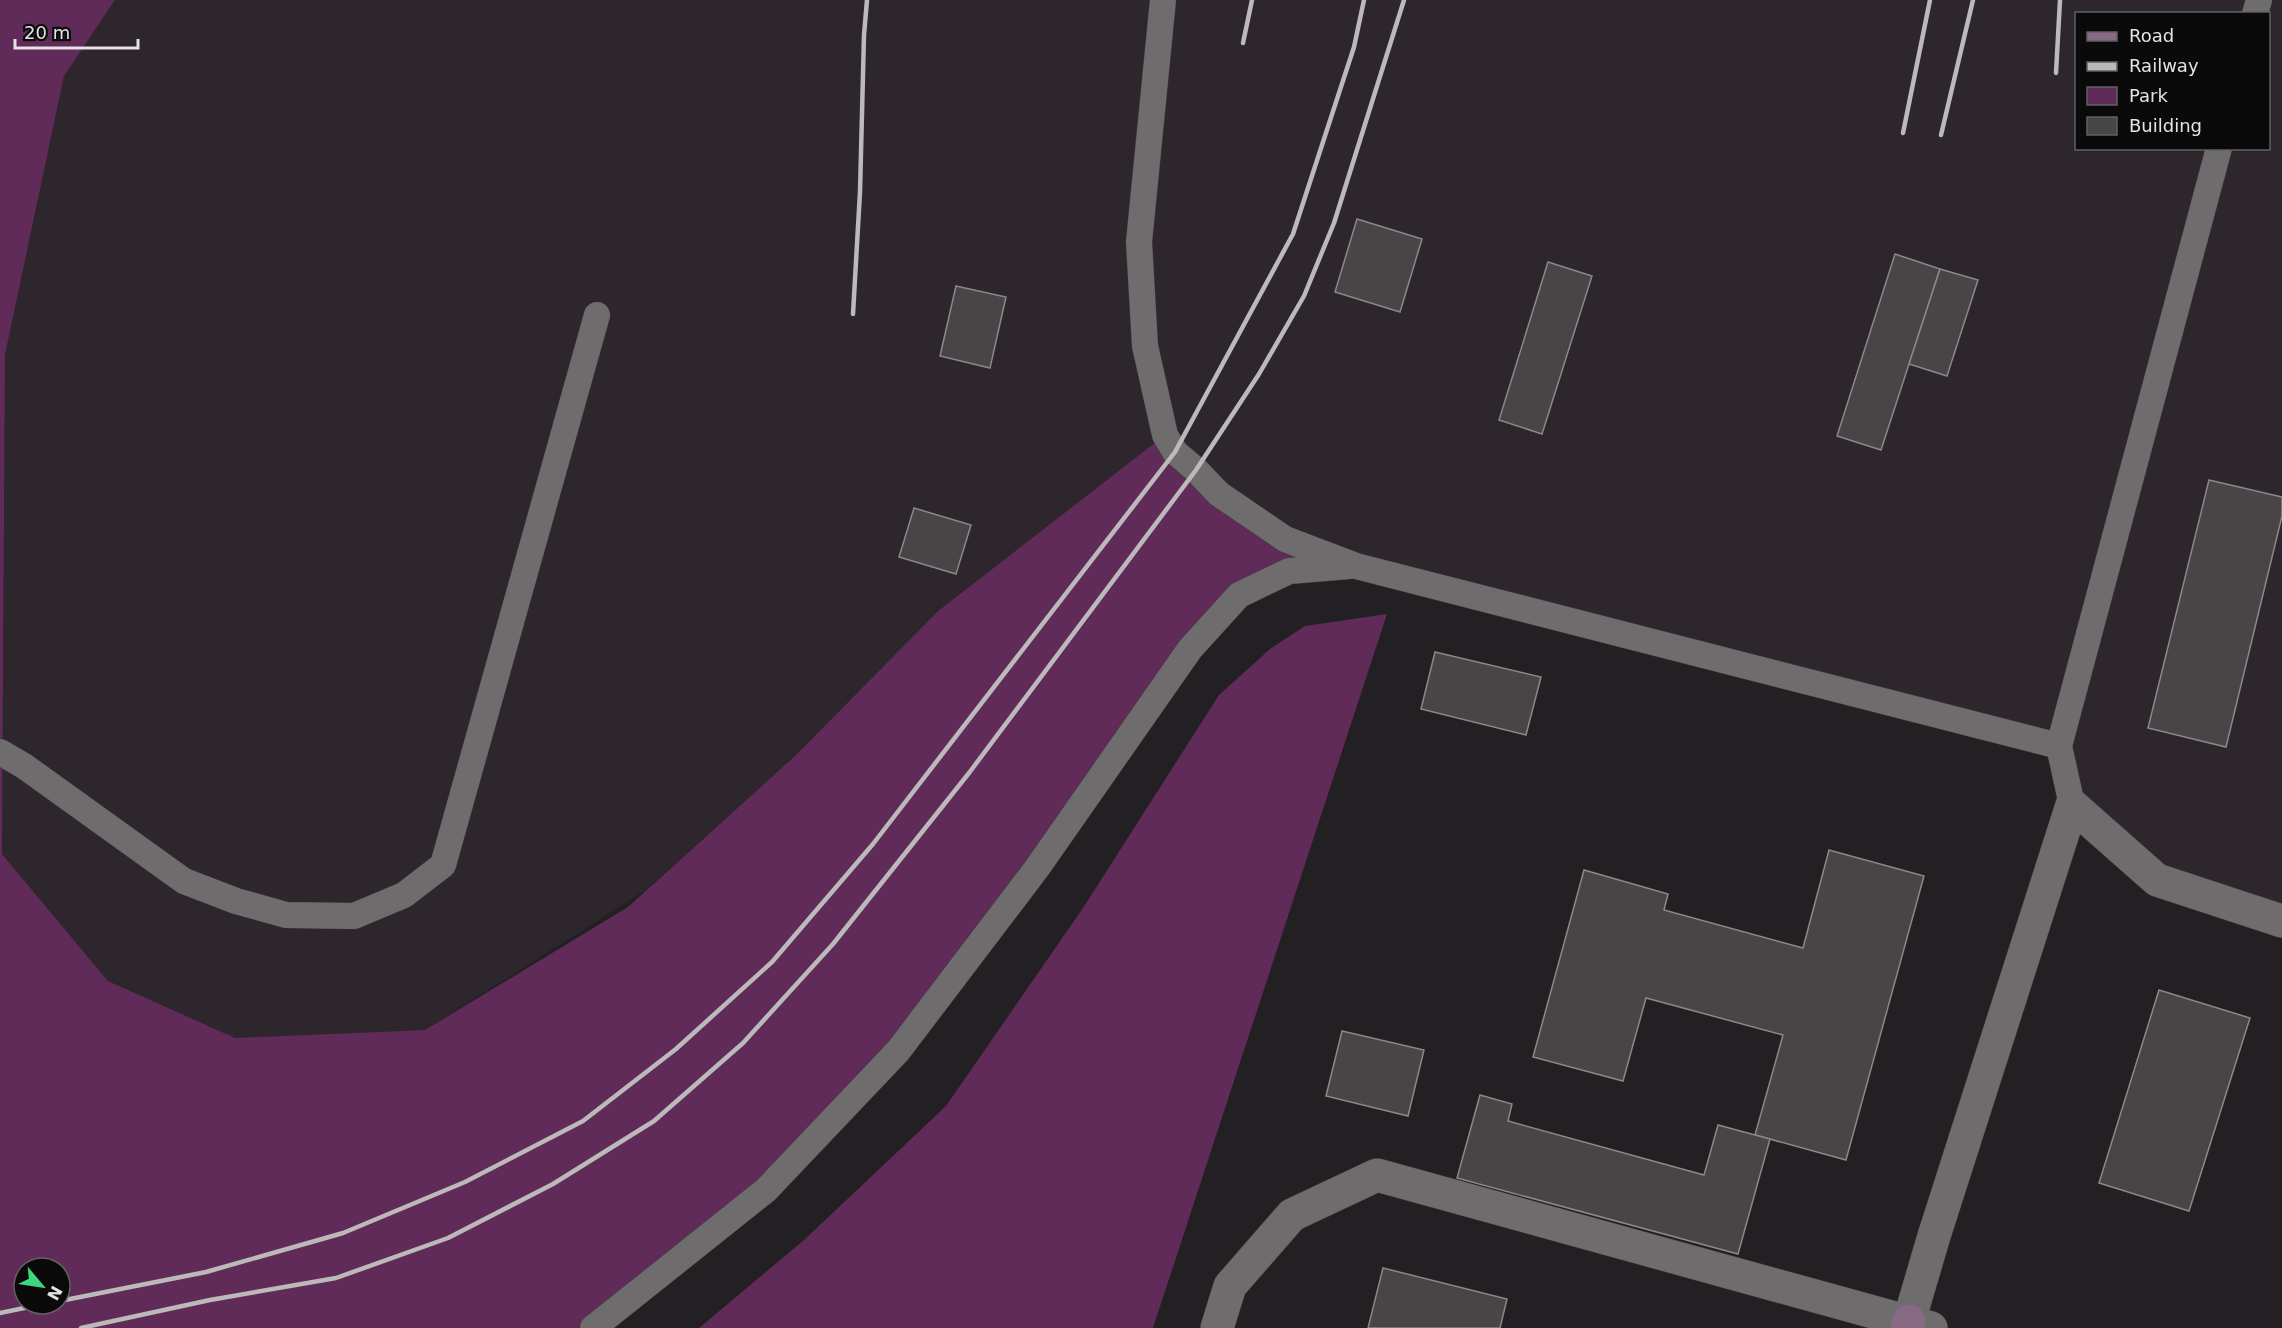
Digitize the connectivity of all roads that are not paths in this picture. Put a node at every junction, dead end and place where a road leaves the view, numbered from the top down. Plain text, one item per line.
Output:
1 (1164, 0) edge
2 (2218, 150) edge
3 (597, 315) dead end
4 (1356, 566) junction
5 (2059, 746) junction
6 (0, 752) edge
7 (2072, 805) junction
8 (2282, 921) edge
9 (1916, 1326) edge
10 (593, 1328) edge
11 (1217, 1328) edge

1 - 4 lane
2 - 5 lane
3 - 6 lane
4 - 5 lane
4 - 10 lane
5 - 7 lane
7 - 8 street
7 - 9 street
9 - 11 street

